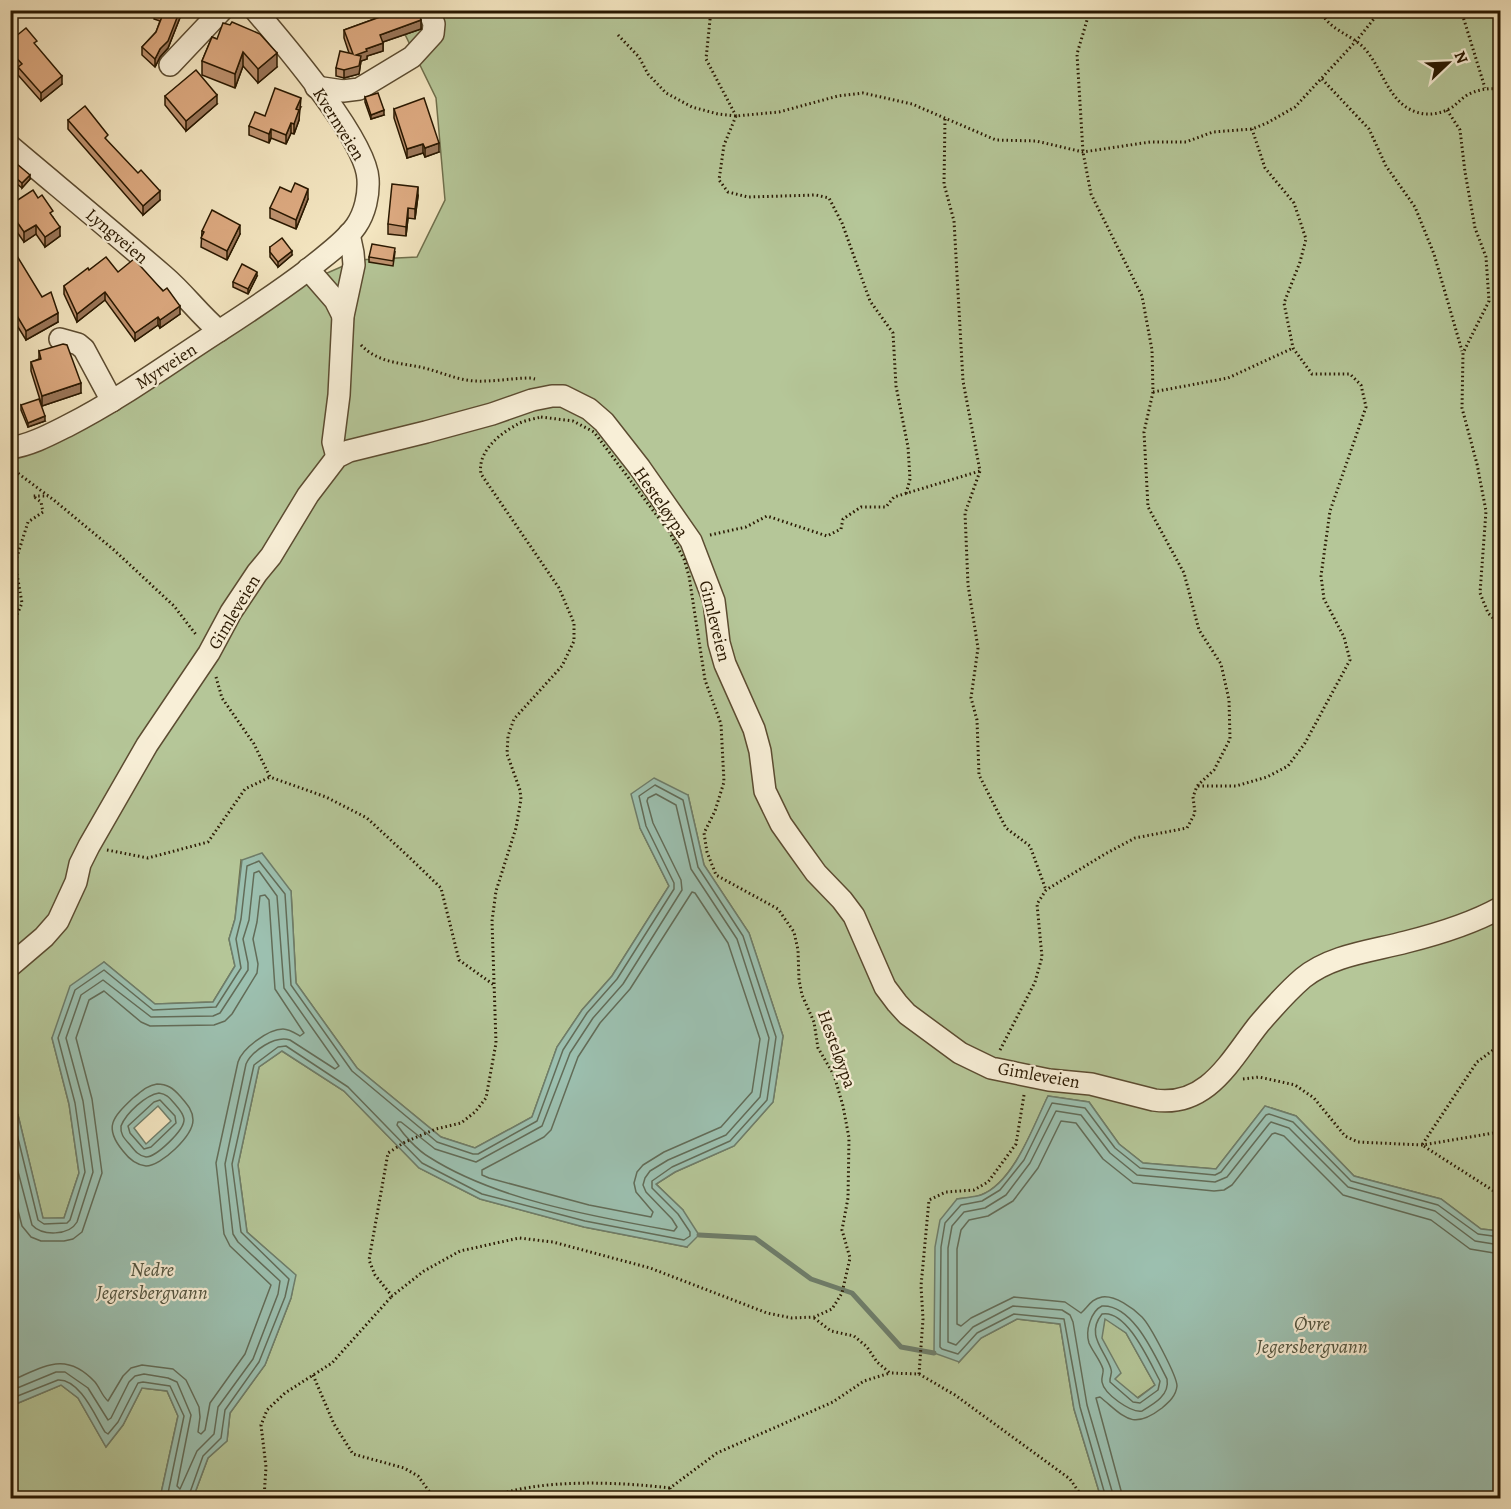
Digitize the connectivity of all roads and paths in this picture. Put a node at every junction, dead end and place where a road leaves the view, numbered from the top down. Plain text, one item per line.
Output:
1 (222, 10) edge
2 (255, 10) edge
3 (429, 10) edge
4 (711, 10) edge
5 (1090, 10) edge
6 (1321, 10) edge
7 (1381, 10) edge
8 (1461, 10) edge
9 (618, 35) dead end
10 (1357, 40) junction
11 (170, 64) dead end
12 (1321, 79) junction
13 (316, 87) junction
14 (1485, 88) junction
15 (1500, 89) edge
16 (1447, 110) junction
17 (736, 116) junction
18 (945, 118) junction
19 (1252, 129) junction
20 (10, 146) edge
21 (1083, 152) junction
22 (349, 234) junction
23 (308, 269) junction
24 (343, 316) junction
25 (219, 331) junction
26 (60, 339) dead end
27 (1293, 348) junction
28 (1463, 353) junction
29 (1154, 392) junction
30 (563, 396) junction
31 (112, 401) junction
32 (10, 448) edge
33 (337, 457) junction
34 (10, 468) edge
35 (980, 471) junction
36 (906, 494) junction
37 (48, 496) junction
38 (691, 541) junction
39 (1500, 625) edge
40 (10, 631) edge
41 (209, 653) junction
42 (270, 777) junction
43 (1197, 786) junction
44 (89, 846) junction
45 (1046, 890) junction
46 (1500, 908) edge
47 (10, 966) edge
48 (494, 985) junction
49 (1500, 1045) edge
50 (992, 1068) junction
51 (1027, 1075) junction
52 (1240, 1079) dead end
53 (1500, 1132) edge
54 (1422, 1145) junction
55 (1500, 1196) edge
56 (392, 1296) junction
57 (814, 1317) junction
58 (890, 1373) junction
59 (920, 1374) junction
60 (313, 1375) junction
61 (670, 1488) junction
62 (264, 1498) edge
63 (435, 1498) edge
64 (490, 1498) edge
65 (672, 1498) edge
66 (1083, 1498) edge

1 - 11 street
2 - 13 street, Kvernveien
3 - 13 street
4 - 17 path
5 - 21 path
6 - 10 path
7 - 10 path
8 - 14 path
9 - 17 path
10 - 12 path
10 - 16 path
12 - 19 path
12 - 28 path
13 - 22 street, Kvernveien
14 - 15 path
14 - 16 path
16 - 28 path
17 - 18 path
17 - 36 path
18 - 21 path
18 - 35 path
19 - 21 path
19 - 27 path
20 - 25 street, Lyngveien
21 - 29 path
22 - 23 street, Kvernveien
22 - 24 street
23 - 24 street
23 - 25 street, Kvernveien
24 - 30 path
24 - 33 street
25 - 31 street, Myrveien
26 - 31 street
27 - 29 path
27 - 43 path
28 - 39 path
29 - 43 path
30 - 33 street
30 - 38 street, Gimleveien
31 - 32 street, Myrveien
33 - 41 street, Gimleveien
34 - 37 path
35 - 36 path
35 - 45 path
36 - 38 path
37 - 40 path
37 - 41 path
38 - 50 street, Gimleveien
41 - 42 path
41 - 44 street, Gimleveien
42 - 44 path
42 - 48 path
43 - 45 path
44 - 47 street, Gimleveien
45 - 50 path
46 - 51 street, Gimleveien
48 - 56 path, Hesteløypa
48 - 57 path, Hesteløypa
49 - 54 path
50 - 51 street, Gimleveien
51 - 59 path
52 - 54 path
53 - 54 path
54 - 55 path
56 - 57 path
56 - 60 path
57 - 58 path
58 - 59 path
58 - 61 path
59 - 66 path
60 - 62 path
60 - 63 path
61 - 64 path
61 - 65 path

